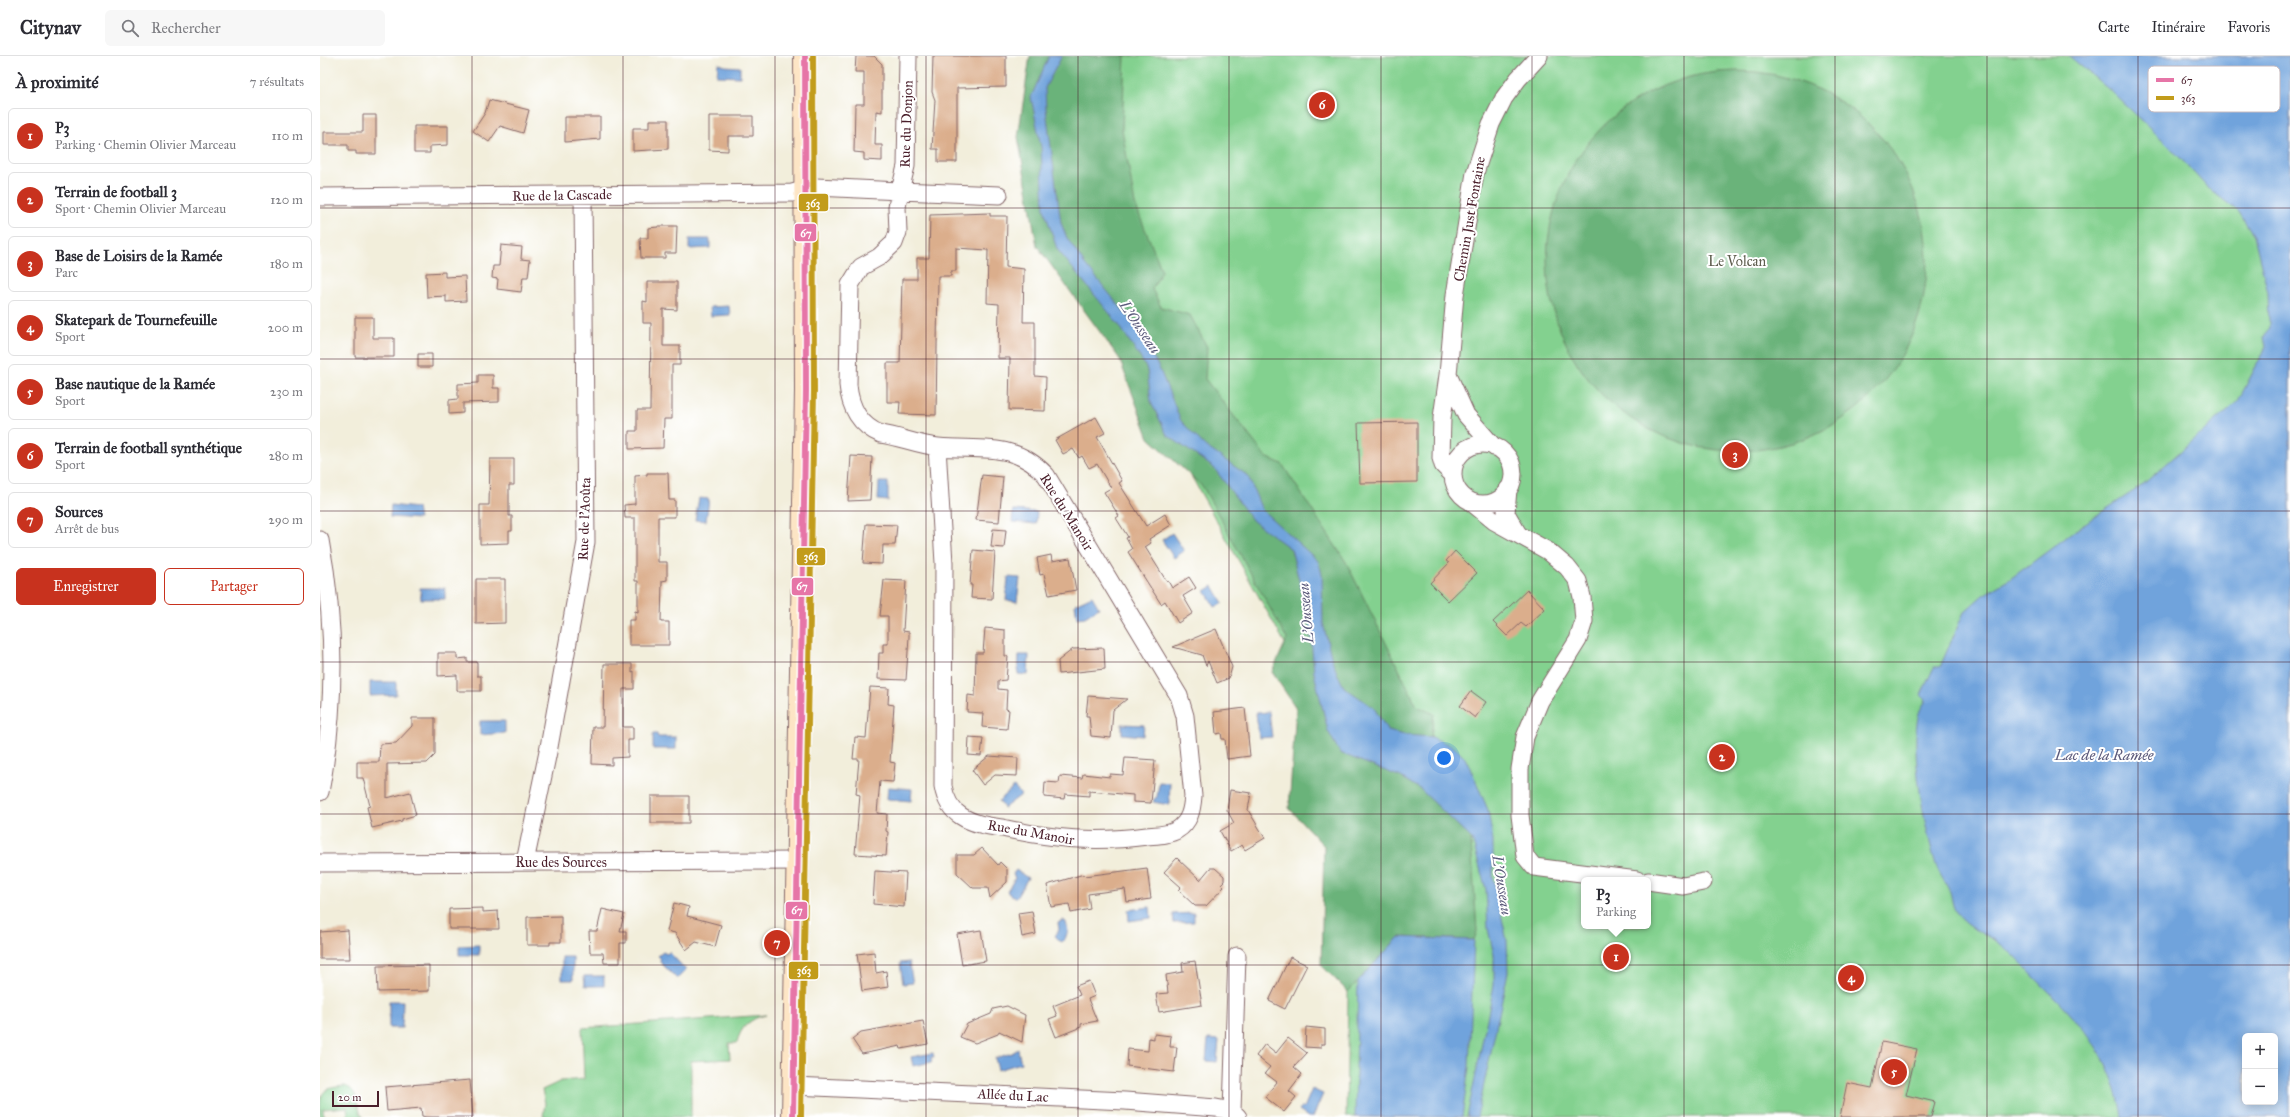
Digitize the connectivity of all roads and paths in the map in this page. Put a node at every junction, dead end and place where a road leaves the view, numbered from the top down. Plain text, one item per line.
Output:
1 (805, 56) edge
2 (908, 56) edge
3 (1539, 56) edge
4 (804, 191) junction
5 (900, 191) junction
6 (583, 195) junction
7 (999, 195) dead end
8 (320, 197) edge
9 (1448, 375) junction
10 (937, 447) junction
11 (1494, 447) junction
12 (1453, 475) junction
13 (1508, 490) junction
14 (1471, 502) junction
15 (1518, 534) junction
16 (320, 540) edge
17 (320, 792) edge
18 (798, 861) junction
19 (525, 862) junction
20 (323, 863) edge
21 (1613, 877) edge
22 (1651, 881) edge
23 (1704, 882) dead end
24 (1237, 956) dead end
25 (794, 1086) junction
26 (1235, 1114) edge
27 (793, 1117) edge

1 - 4 main road
2 - 5 street, Rue du Donjon
3 - 9 street, Chemin Just Fontaine
4 - 5 street
4 - 6 street, Rue de la Cascade
4 - 18 main road
5 - 7 street
5 - 10 street, Rue du Manoir
6 - 8 street, Rue de la Cascade
6 - 19 street, Rue de l'Aoûta
9 - 11 street, Chemin Just Fontaine
9 - 12 street, Chemin Just Fontaine
10 - 10 street, Rue du Manoir
11 - 12 street
11 - 13 street
12 - 14 street
13 - 14 street
13 - 15 street
14 - 15 street
15 - 21 street
16 - 17 street
18 - 19 street, Rue des Sources
18 - 25 main road
19 - 20 street, Rue des Sources
22 - 23 street
24 - 26 street, Allée du Lac
25 - 26 street, Allée du Lac
25 - 27 main road

